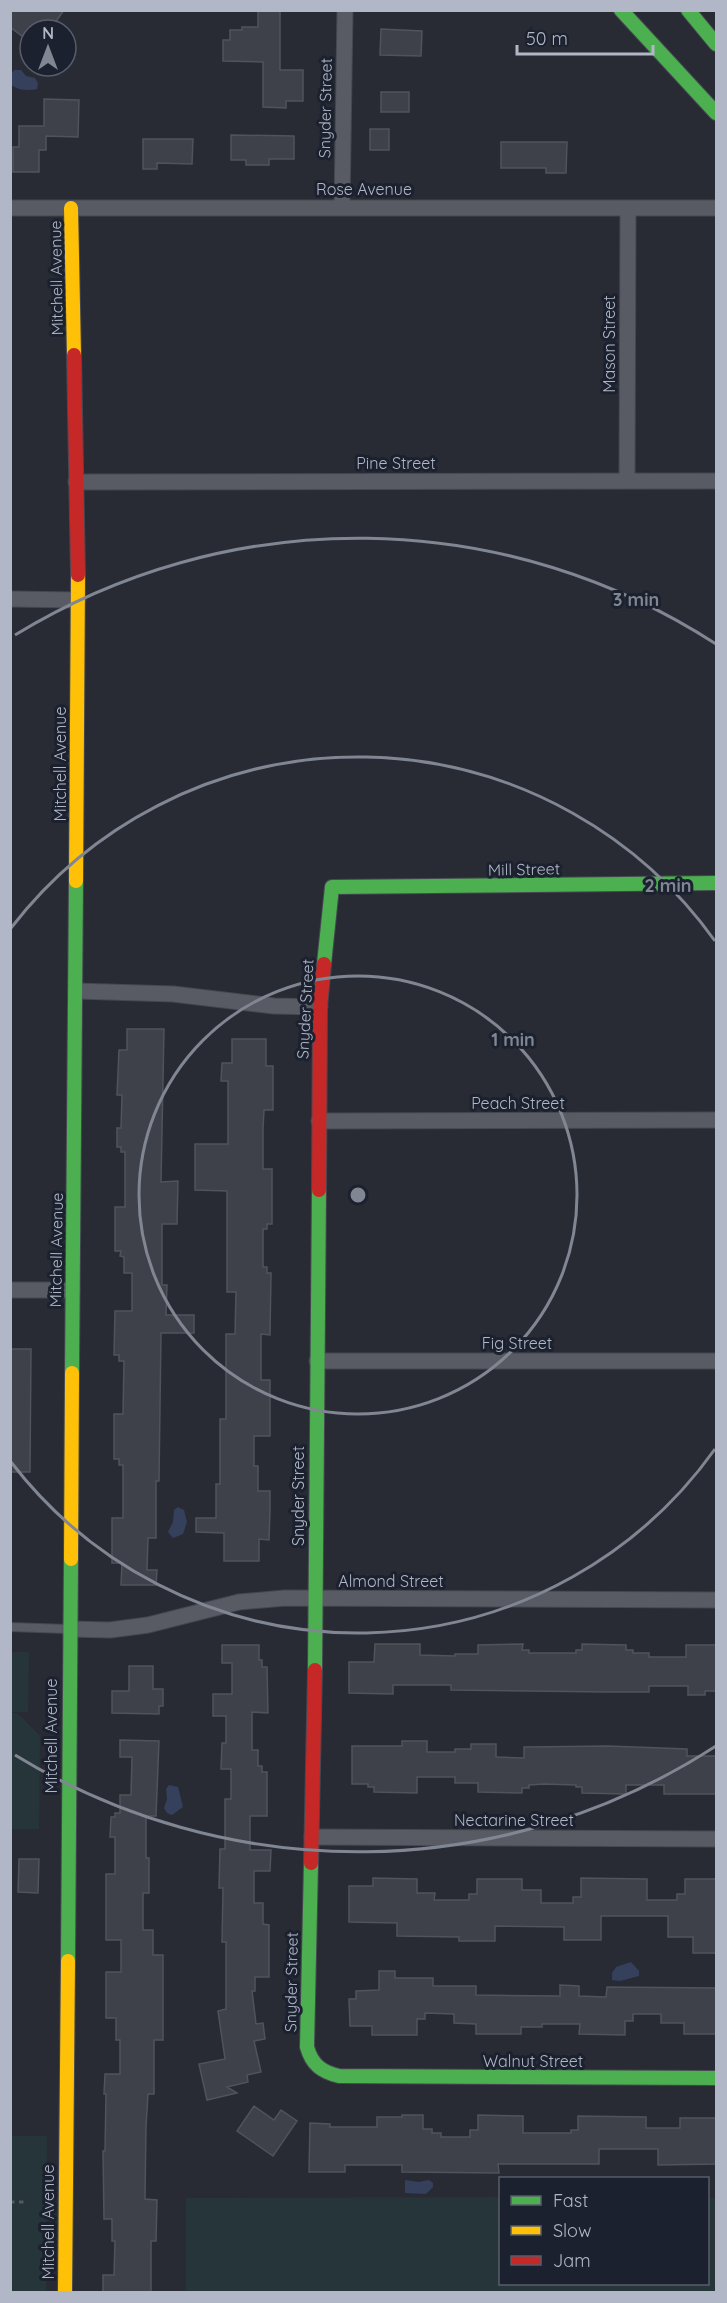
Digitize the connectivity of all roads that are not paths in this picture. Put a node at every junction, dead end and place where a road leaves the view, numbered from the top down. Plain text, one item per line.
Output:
1 (345, 10) edge
2 (621, 10) edge
3 (688, 10) edge
4 (717, 44) edge
5 (713, 109) edge
6 (342, 207) junction
7 (10, 208) edge
8 (71, 208) junction
9 (628, 208) junction
10 (717, 208) edge
11 (627, 481) junction
12 (76, 482) junction
13 (717, 482) edge
14 (10, 599) edge
15 (78, 600) junction
16 (717, 883) edge
17 (332, 887) joint
18 (76, 991) junction
19 (320, 1007) junction
20 (717, 1120) edge
21 (320, 1121) junction
22 (10, 1290) edge
23 (72, 1290) junction
24 (317, 1360) junction
25 (717, 1361) edge
26 (316, 1599) junction
27 (717, 1600) edge
28 (10, 1627) edge
29 (69, 1629) junction
30 (312, 1837) junction
31 (717, 1839) edge
32 (350, 2077) joint
33 (717, 2078) edge
34 (64, 2292) edge

1 - 6 street, Snyder Street
2 - 5 main road
3 - 4 main road
6 - 8 street, Rose Avenue
6 - 9 street, Rose Avenue
7 - 8 street, Rose Avenue
8 - 12 main road, Mitchell Avenue
9 - 10 street, Rose Avenue
9 - 11 street, Mason Street
11 - 12 street, Pine Street
11 - 13 street, Pine Street
12 - 15 main road, Mitchell Avenue
14 - 15 street
15 - 18 main road, Mitchell Avenue
16 - 17 main road, Mill Street
17 - 19 main road, Snyder Street
18 - 19 street
18 - 23 main road, Mitchell Avenue
19 - 21 main road, Snyder Street
20 - 21 street, Peach Street
21 - 24 main road, Snyder Street
22 - 23 street
23 - 29 main road, Mitchell Avenue
24 - 25 street, Fig Street
24 - 26 main road, Snyder Street
26 - 27 street, Almond Street
26 - 29 street, Almond Street
26 - 30 main road, Snyder Street
28 - 29 lane
29 - 34 main road, Mitchell Avenue
30 - 31 street, Nectarine Street
30 - 32 main road, Snyder Street
32 - 33 main road, Walnut Street

